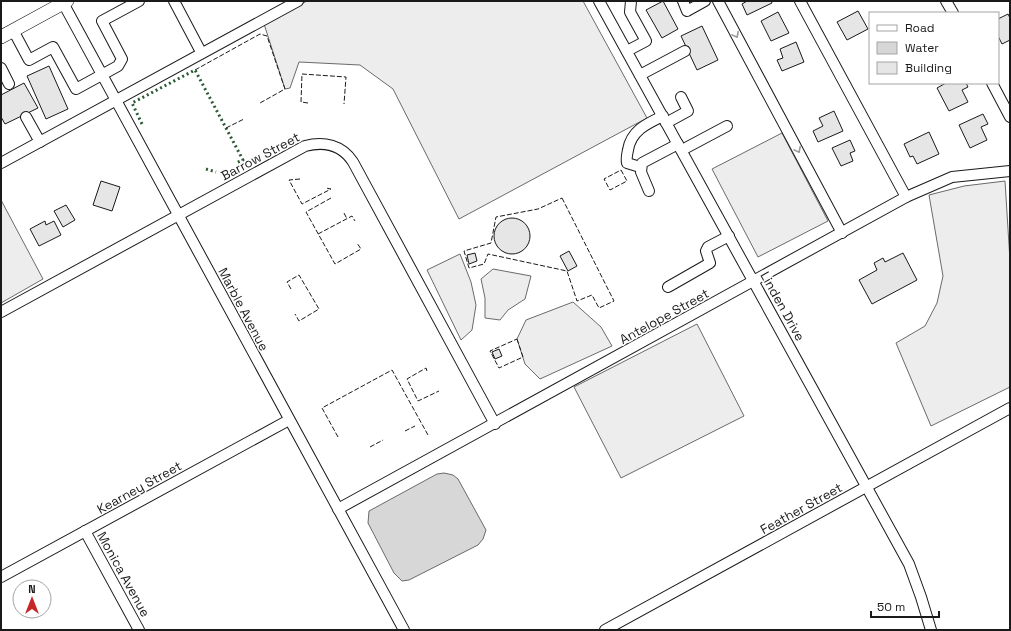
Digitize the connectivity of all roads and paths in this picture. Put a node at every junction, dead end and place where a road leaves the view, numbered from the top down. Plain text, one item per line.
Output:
1 (140, 1) edge
2 (174, 1) edge
3 (298, 1) edge
4 (599, 1) edge
5 (631, 1) edge
6 (683, 1) edge
7 (705, 1) edge
8 (718, 1) edge
9 (800, 1) edge
10 (946, 1) edge
11 (64, 2) edge
12 (952, 12) edge
13 (13, 30) junction
14 (1, 37) edge
15 (627, 51) junction
16 (685, 51) dead end
17 (202, 52) junction
18 (1, 68) edge
19 (640, 75) junction
20 (103, 76) junction
21 (9, 84) dead end
22 (993, 84) edge
23 (681, 97) dead end
24 (115, 101) junction
25 (26, 117) dead end
26 (1010, 117) edge
27 (665, 119) junction
28 (727, 126) dead end
29 (40, 142) junction
30 (680, 147) junction
31 (1, 163) edge
32 (640, 166) junction
33 (1010, 171) edge
34 (649, 190) dead end
35 (906, 197) junction
36 (178, 214) junction
37 (842, 233) junction
38 (729, 236) junction
39 (754, 281) junction
40 (668, 287) dead end
41 (1, 312) edge
42 (1010, 408) edge
43 (289, 420) junction
44 (495, 424) junction
45 (867, 486) junction
46 (338, 509) junction
47 (85, 531) junction
48 (1, 577) edge
49 (139, 630) edge
50 (404, 630) edge
51 (605, 630) edge
52 (931, 630) edge

1 - 20 street
2 - 17 street
3 - 17 street
4 - 15 street, Linden Drive
5 - 15 street
6 - 7 street
8 -> 37 street
9 - 35 street
10 - 12 street
11 - 13 main road
11 - 20 street, Marble Avenue
13 - 14 main road
13 - 20 street
15 - 19 street, Linden Drive
16 - 19 street
17 - 24 street
18 - 21 street
19 - 27 street, Linden Drive
20 - 24 street, Marble Avenue
22 - 26 street
23 - 27 street
24 - 29 street
24 - 36 street, Marble Avenue
25 - 29 street
27 - 30 street, Linden Drive
27 - 32 street
28 - 30 street
29 - 31 street
30 - 32 street
30 - 38 street, Linden Drive
32 - 34 street
33 - 35 street, Antelope Street
35 - 37 street, Antelope Street
36 - 41 street, Barrow Street
36 - 43 street, Marble Avenue
36 - 44 street, Barrow Street
37 - 39 street, Antelope Street
38 - 39 street, Linden Drive
38 - 40 street
39 - 44 street, Antelope Street
39 - 45 street, Linden Drive
42 - 45 street, Feather Street
43 - 46 street, Marble Avenue
43 - 47 street, Kearney Street
44 - 46 street, Antelope Street
45 - 51 street, Feather Street
45 - 52 street, Linden Drive
46 - 50 street, Marble Avenue
47 - 48 street, Kearney Street
47 - 49 street, Monica Avenue

